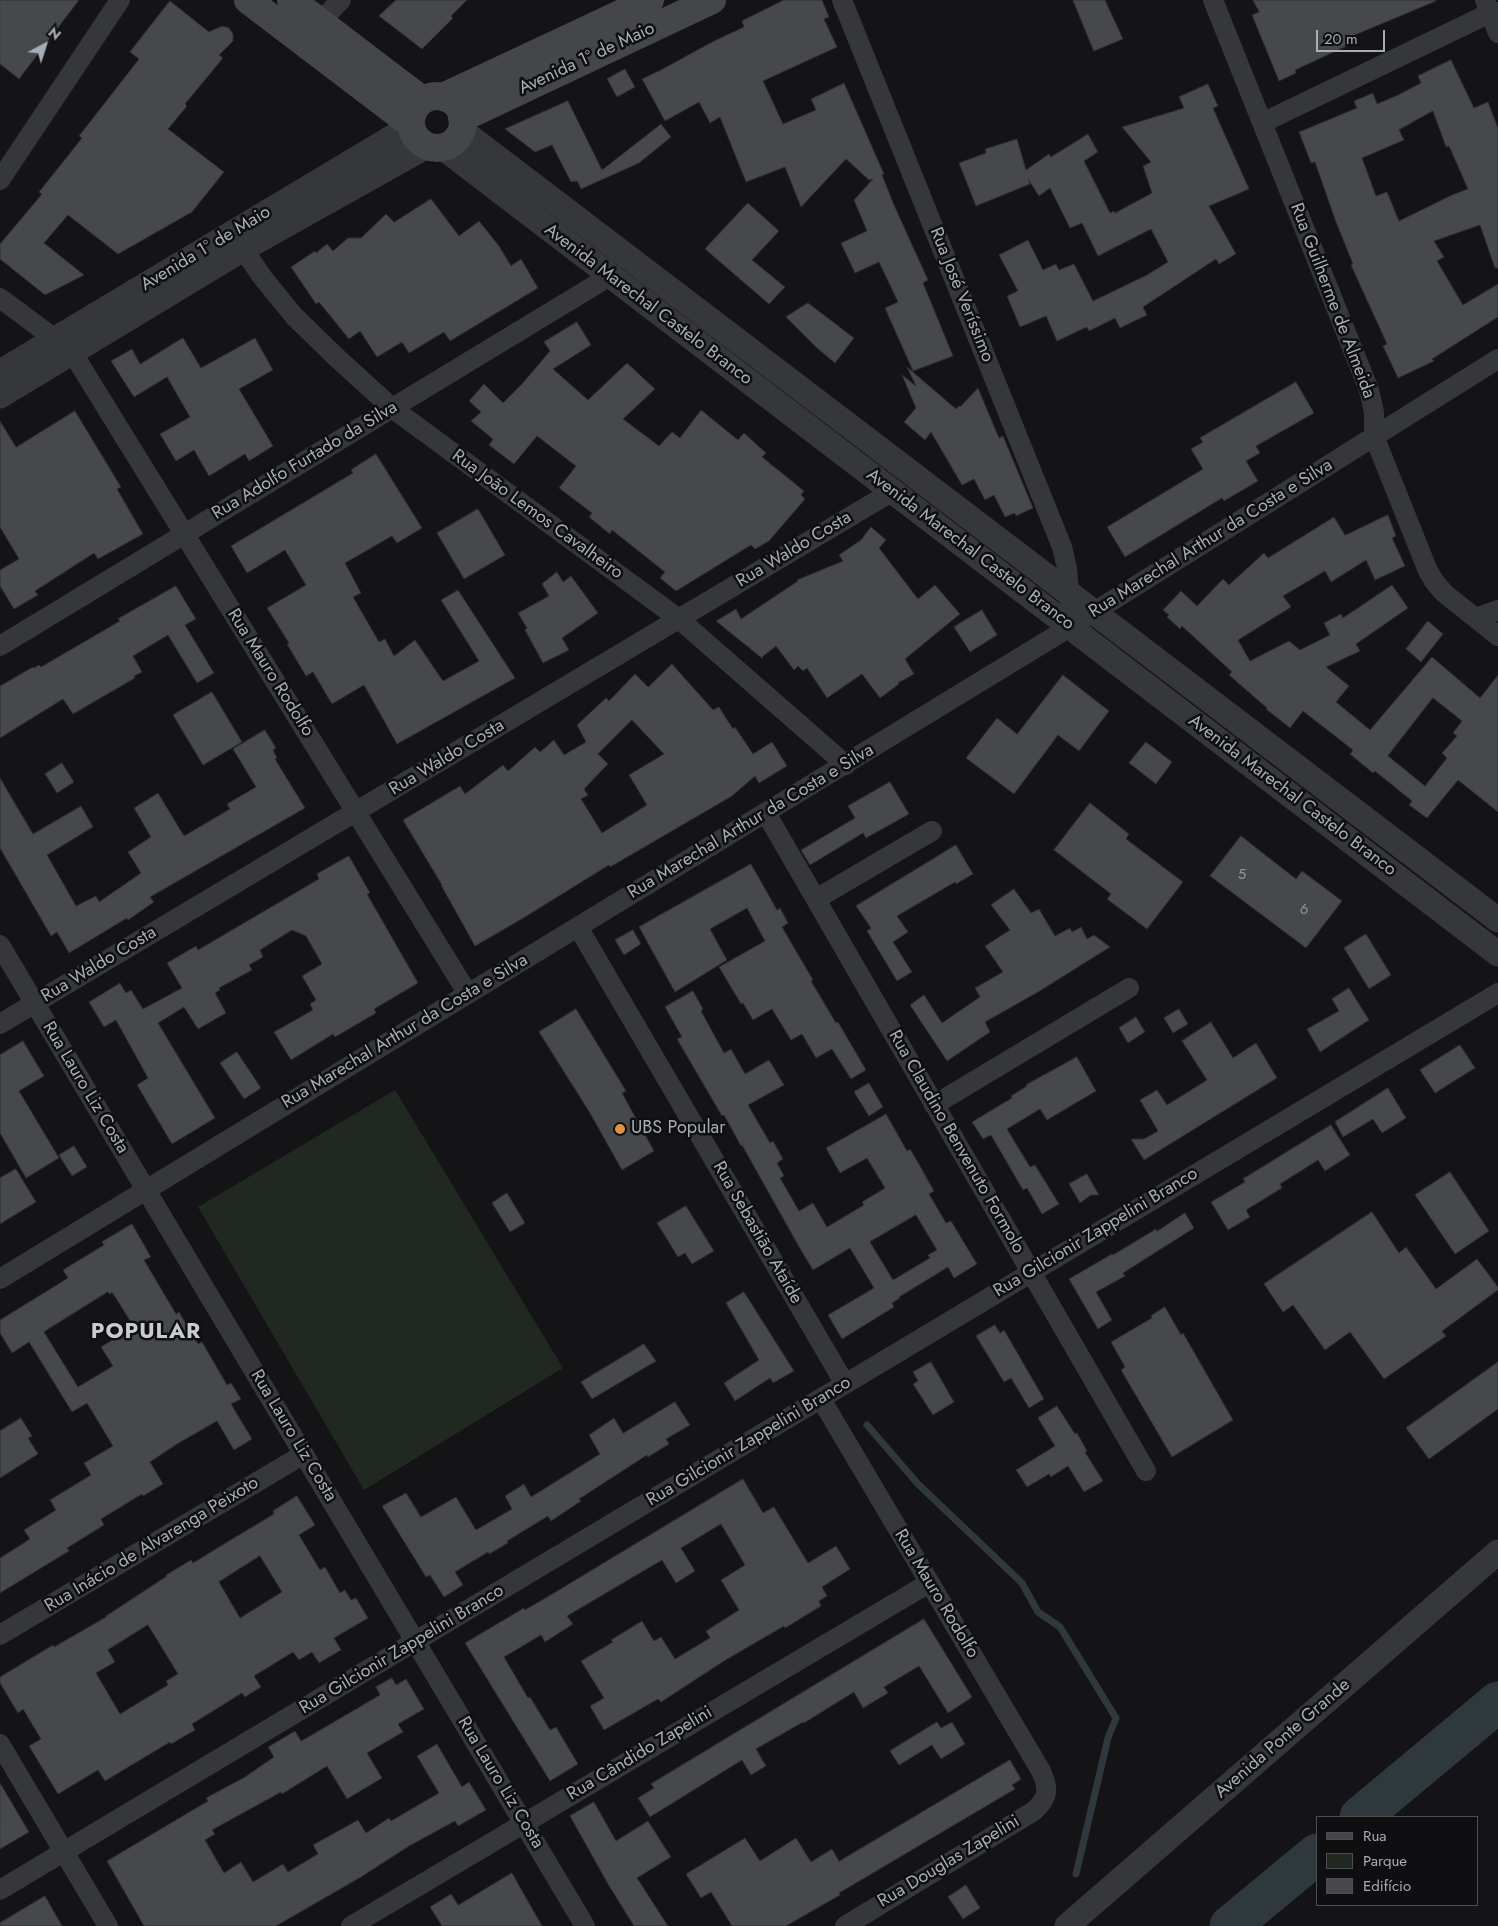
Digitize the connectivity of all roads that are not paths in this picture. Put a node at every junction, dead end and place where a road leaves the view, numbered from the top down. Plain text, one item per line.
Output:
1 (120, 0) edge
2 (248, 0) edge
3 (291, 0) edge
4 (341, 0) edge
5 (650, 0) edge
6 (712, 0) edge
7 (842, 0) edge
8 (1213, 0) edge
9 (1491, 9) edge
10 (320, 22) junction
11 (1498, 33) edge
12 (435, 123) junction
13 (1262, 123) junction
14 (0, 180) edge
15 (243, 249) junction
16 (610, 276) junction
17 (0, 298) edge
18 (64, 345) junction
19 (1498, 359) edge
20 (0, 372) edge
21 (0, 396) edge
22 (392, 408) junction
23 (1374, 436) junction
24 (893, 491) junction
25 (185, 534) junction
26 (1070, 593) junction
27 (1498, 610) edge
28 (1095, 612) junction
29 (1476, 618) junction
30 (679, 619) junction
31 (1070, 627) junction
32 (1498, 636) edge
33 (0, 646) edge
34 (846, 764) junction
35 (356, 812) junction
36 (766, 813) junction
37 (932, 830) dead end
38 (816, 899) junction
39 (1498, 920) edge
40 (578, 927) junction
41 (0, 945) edge
42 (1498, 954) edge
43 (1129, 988) dead end
44 (1498, 993) edge
45 (468, 994) junction
46 (35, 1004) junction
47 (0, 1024) edge
48 (934, 1104) junction
49 (146, 1190) junction
50 (1031, 1272) junction
51 (0, 1279) edge
52 (845, 1384) junction
53 (821, 1399) junction
54 (304, 1454) junction
55 (1146, 1471) dead end
56 (1498, 1552) edge
57 (930, 1583) junction
58 (0, 1635) edge
59 (415, 1642) junction
60 (0, 1744) edge
61 (1047, 1792) joint
62 (524, 1823) junction
63 (64, 1852) junction
64 (0, 1890) edge
65 (108, 1926) edge
66 (350, 1926) edge
67 (585, 1926) edge
68 (845, 1926) edge
69 (1067, 1926) edge

1 - 14 street
2 - 12 main road, Avenida Marechal Castelo Branco
3 - 10 main road, Avenida Marechal Castelo Branco
4 - 10 street
5 - 12 main road, Avenida 1º de Maio
6 - 12 main road, Avenida 1º de Maio
7 - 26 street, Rua José Veríssimo
8 - 13 street, Rua Guilherme de Almeida
9 - 11 street
9 - 13 street
10 - 12 main road, Avenida Marechal Castelo Branco
12 - 15 street
12 - 16 street, Avenida Marechal Castelo Branco
12 - 18 street, Avenida 1º de Maio
12 - 26 street, Avenida Marechal Castelo Branco
13 - 23 street, Rua Guilherme de Almeida
15 - 18 street
15 - 22 street, Rua João Lemos Cavalheiro
16 - 22 street, Rua Adolfo Furtado da Silva
16 - 24 street, Avenida Marechal Castelo Branco
17 - 18 street
18 - 20 street, Avenida 1º de Maio
18 - 21 street, Avenida 1º de Maio
18 - 25 street, Rua Mauro Rodolfo
19 - 23 street, Rua Marechal Arthur da Costa e Silva
22 - 25 street, Rua Adolfo Furtado da Silva
22 - 30 street, Rua João Lemos Cavalheiro
23 - 28 street, Rua Marechal Arthur da Costa e Silva
23 - 29 street, Rua Guilherme de Almeida
24 - 30 street, Rua Waldo Costa
24 - 31 street, Avenida Marechal Castelo Branco
25 - 33 street, Rua Adolfo Furtado da Silva
25 - 35 street, Rua Mauro Rodolfo
26 - 28 street, Avenida Marechal Castelo Branco
26 - 31 street, Rua José Veríssimo
27 - 29 street
28 - 31 street, Rua Marechal Arthur da Costa e Silva
28 - 39 street, Avenida Marechal Castelo Branco
29 - 32 street, Rua Guilherme de Almeida
30 - 34 street, Rua João Lemos Cavalheiro
30 - 35 street, Rua Waldo Costa
31 - 34 street, Rua Marechal Arthur da Costa e Silva
31 - 42 street, Avenida Marechal Castelo Branco
34 - 36 street, Rua Marechal Arthur da Costa e Silva
35 - 45 street, Rua Mauro Rodolfo
35 - 46 street, Rua Waldo Costa
36 - 38 street, Rua Claudino Benvenuto Formolo
36 - 40 street, Rua Marechal Arthur da Costa e Silva
37 - 38 street
38 - 48 street, Rua Claudino Benvenuto Formolo
40 - 45 street, Rua Marechal Arthur da Costa e Silva
40 - 52 street, Rua Sebastião Ataíde
41 - 46 street, Rua Lauro Liz Costa
43 - 48 street
44 - 50 street, Rua Gilcionir Zappelini Branco
45 - 49 street, Rua Marechal Arthur da Costa e Silva
46 - 47 street, Rua Waldo Costa
46 - 49 street, Rua Lauro Liz Costa
48 - 50 street, Rua Claudino Benvenuto Formolo
49 - 51 street, Rua Marechal Arthur da Costa e Silva
49 - 54 street, Rua Lauro Liz Costa
50 - 52 street, Rua Gilcionir Zappelini Branco
50 - 55 street, Rua Claudino Benvenuto Formolo
52 - 53 street, Rua Gilcionir Zappelini Branco
53 - 57 street, Rua Mauro Rodolfo
53 - 59 street, Rua Gilcionir Zappelini Branco
54 - 58 street, Rua Inácio de Alvarenga Peixoto
54 - 59 street, Rua Lauro Liz Costa
56 - 69 street, Avenida Ponte Grande
57 - 61 street, Rua Mauro Rodolfo
57 - 62 street, Rua Cândido Zapelini
59 - 62 street, Rua Lauro Liz Costa
59 - 63 street, Rua Gilcionir Zappelini Branco
60 - 63 street
61 - 68 street, Rua Douglas Zapelini
62 - 66 street, Rua Cândido Zapelini
62 - 67 street, Rua Lauro Liz Costa
63 - 64 street, Rua Gilcionir Zappelini Branco
63 - 65 street

